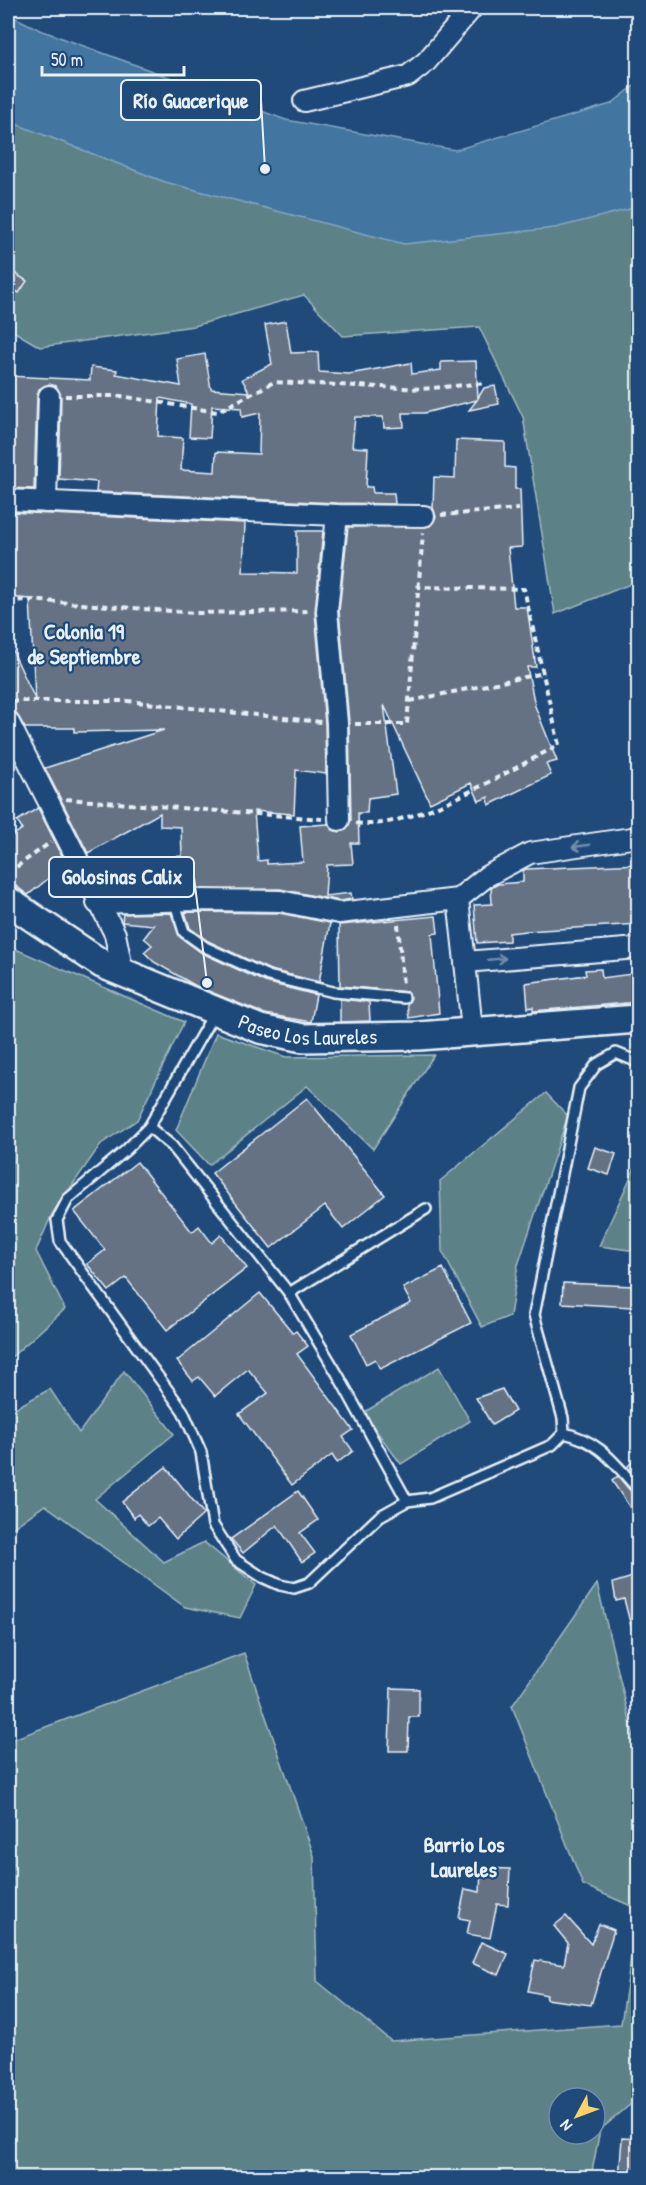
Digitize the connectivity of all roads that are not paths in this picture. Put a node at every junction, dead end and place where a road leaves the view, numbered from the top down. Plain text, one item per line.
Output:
1 (472, 8) edge
2 (304, 101) dead end
3 (49, 396) road end
4 (8, 500) edge
5 (46, 502) junction
6 (337, 515) junction
7 (424, 516) road end
8 (8, 721) edge
9 (339, 820) road end
10 (639, 837) edge
11 (458, 899) junction
12 (174, 900) junction
13 (8, 901) edge
14 (97, 903) junction
15 (639, 948) edge
16 (465, 962) junction
17 (123, 973) junction
18 (404, 998) road end
19 (215, 1011) junction
20 (639, 1019) edge
21 (472, 1030) junction
22 (639, 1062) edge
23 (149, 1127) junction
24 (426, 1209) dead end
25 (289, 1293) junction
26 (564, 1433) junction
27 (639, 1490) edge
28 (407, 1501) junction

1 - 2 street
3 - 5 street
4 - 5 street
5 - 6 street
6 - 7 street
6 - 9 street
8 - 14 street
10 -> 11 street
11 - 12 street
11 - 16 street
12 - 14 street
12 - 18 lane
13 - 17 street, Paseo Los Laureles
14 - 17 street
16 -> 15 street
16 - 21 street
17 - 19 street, Paseo Los Laureles
19 - 21 street, Paseo Los Laureles
19 - 23 lane
20 - 21 street, Paseo Los Laureles
22 - 26 lane
23 - 25 lane
23 - 28 lane
24 - 25 lane
25 - 28 lane
26 - 27 lane
26 - 28 lane

